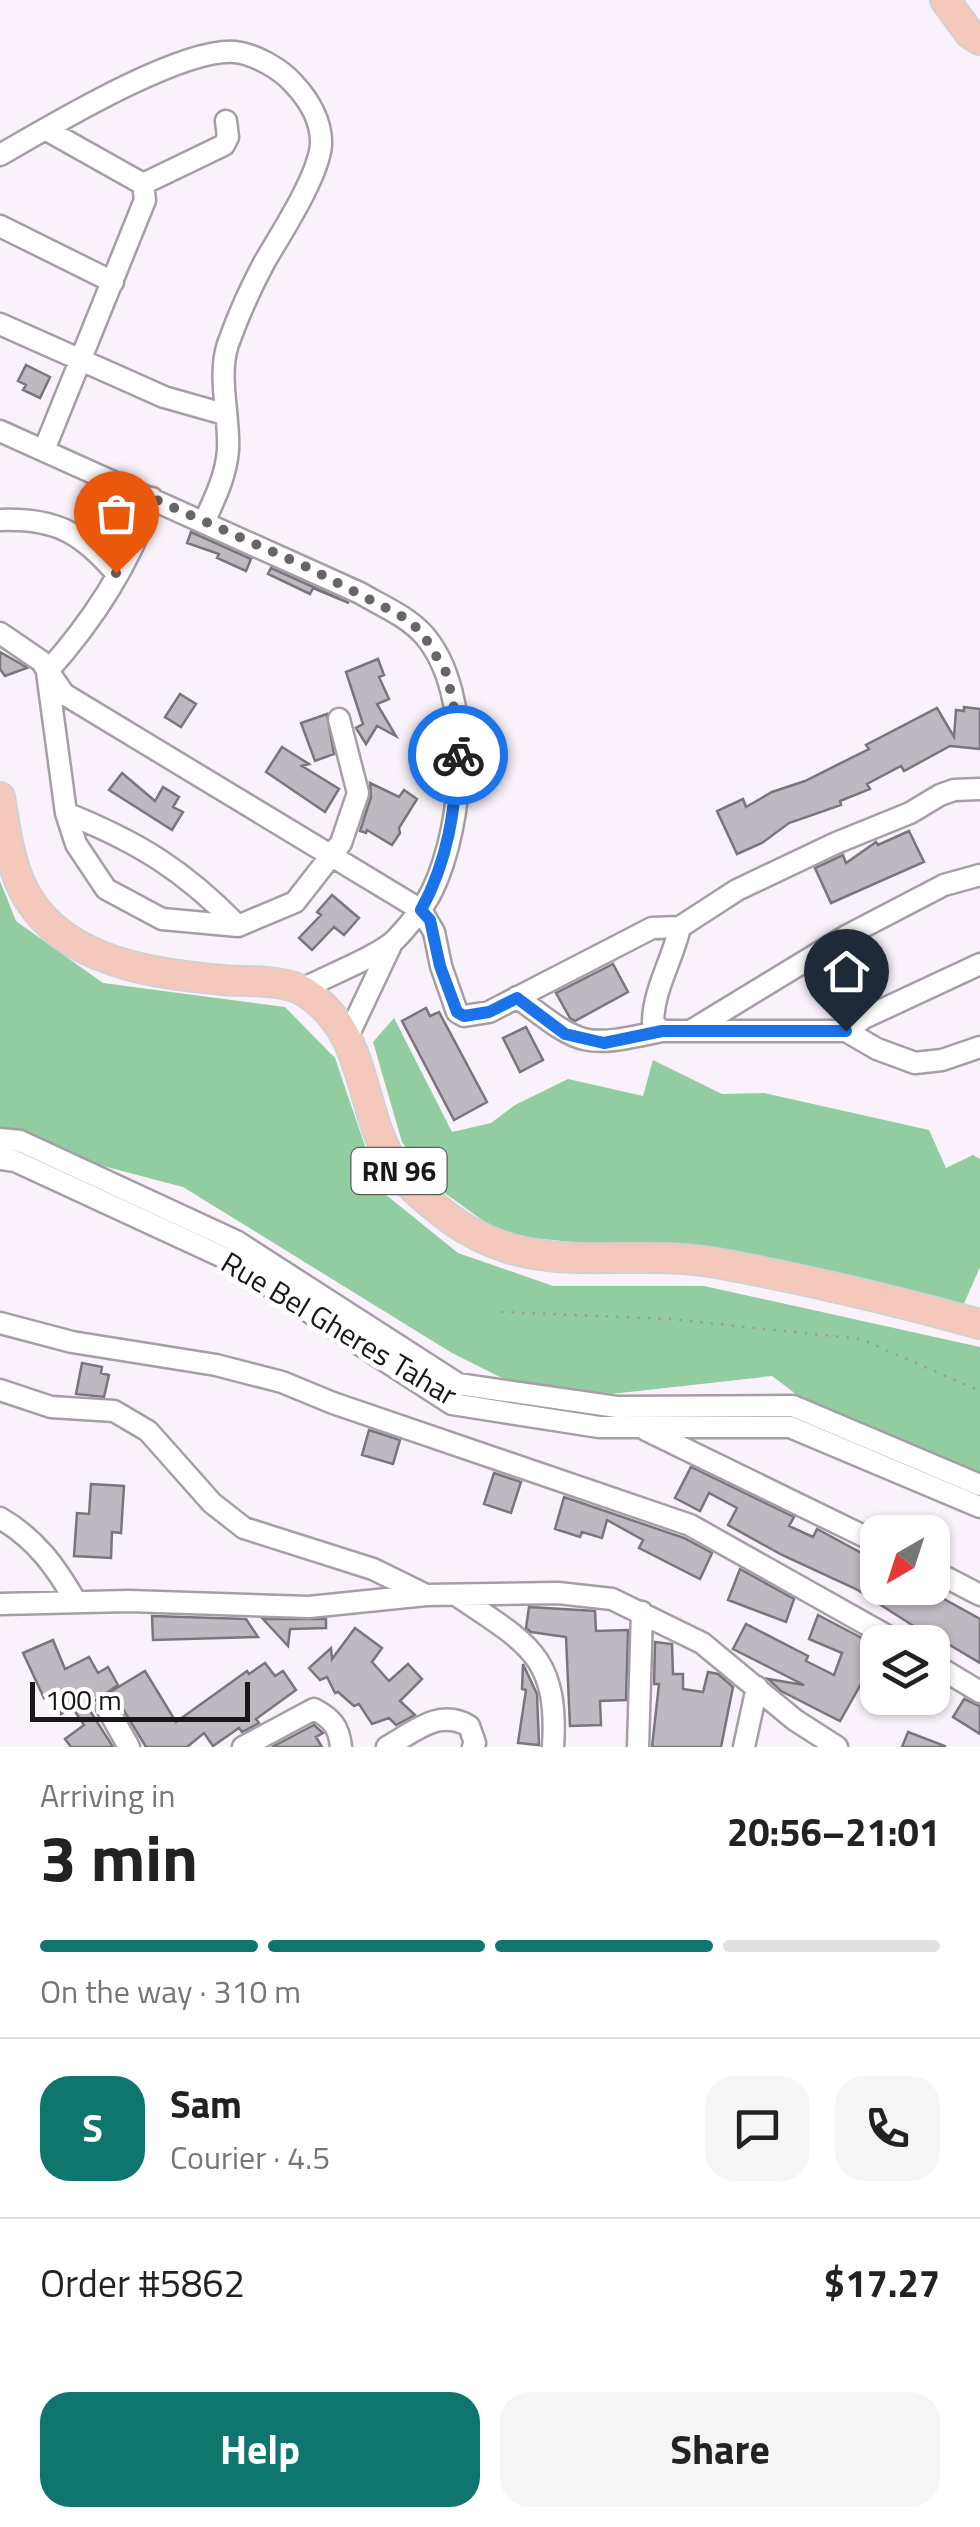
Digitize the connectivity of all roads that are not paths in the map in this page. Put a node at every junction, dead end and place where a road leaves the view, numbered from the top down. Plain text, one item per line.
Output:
1 (945, 0) edge
2 (980, 40) edge
3 (226, 122) dead end
4 (45, 129) junction
5 (0, 156) edge
6 (144, 184) junction
7 (0, 226) edge
8 (113, 282) junction
9 (0, 324) edge
10 (80, 362) junction
11 (224, 414) junction
12 (0, 431) edge
13 (44, 450) junction
14 (152, 498) junction
15 (0, 520) edge
16 (204, 522) junction
17 (116, 573) junction
18 (0, 633) edge
19 (48, 665) junction
20 (59, 703) junction
21 (340, 719) dead end
22 (980, 790) edge
23 (0, 797) edge
24 (66, 813) junction
25 (332, 857) junction
26 (980, 875) edge
27 (421, 910) junction
28 (238, 926) junction
29 (680, 927) junction
30 (384, 952) junction
31 (980, 964) edge
32 (302, 989) junction
33 (517, 998) junction
34 (662, 1031) junction
35 (846, 1031) junction
36 (689, 1032) junction
37 (348, 1036) junction
38 (980, 1047) edge
39 (0, 1139) edge
40 (0, 1160) edge
41 (0, 1323) edge
42 (980, 1324) edge
43 (2, 1392) edge
44 (617, 1407) junction
45 (640, 1427) junction
46 (980, 1485) edge
47 (980, 1507) edge
48 (0, 1518) edge
49 (860, 1534) edge
50 (950, 1580) edge
51 (426, 1595) junction
52 (456, 1595) junction
53 (980, 1596) edge
54 (76, 1602) junction
55 (0, 1604) edge
56 (642, 1612) junction
57 (868, 1625) edge
58 (950, 1674) edge
59 (757, 1686) junction
60 (980, 1692) edge
61 (107, 1708) dead end
62 (129, 1747) edge
63 (243, 1747) edge
64 (341, 1747) edge
65 (387, 1747) edge
66 (472, 1747) edge
67 (553, 1747) edge
68 (638, 1747) edge
69 (744, 1747) edge
70 (837, 1747) edge

1 - 2 main road
3 - 6 street
4 - 5 street
4 - 6 street
4 - 11 street
6 - 8 street
7 - 8 street
8 - 10 street
9 - 10 street
10 - 11 street
10 - 13 street
11 - 16 street
12 - 13 street
13 - 14 street
14 - 16 street
14 - 17 street
15 - 17 street
16 - 27 street
17 - 19 street
18 - 19 street
19 - 20 street
20 - 24 street
20 - 25 street
21 - 25 street
22 - 29 street
23 - 32 main road
24 - 28 street
24 - 28 street
25 - 27 street
25 - 28 street
26 - 36 street
27 - 30 street
27 - 33 street
29 - 33 street
29 - 34 street
30 - 32 street
30 - 37 street
31 - 35 street
32 - 37 main road, RN 96
33 - 34 street
34 - 36 street
35 - 36 street
35 - 38 street
37 - 42 main road, RN 96
39 - 44 street, Rue Bel Gheres Tahar
40 - 45 street, Rue Bel Gheres Tahar
41 - 57 street
43 - 51 street
44 - 45 street
44 - 46 street, Rue Bel Gheres Tahar
45 - 47 street, Rue Bel Gheres Tahar
45 - 49 street
48 - 54 street
50 - 53 street
51 - 52 street
51 - 54 street
52 - 56 street
52 - 67 street
54 - 55 street
56 - 59 street
56 - 68 street
58 - 60 street
59 - 69 street
59 - 70 street
61 - 62 street
63 - 64 street
65 - 66 street

